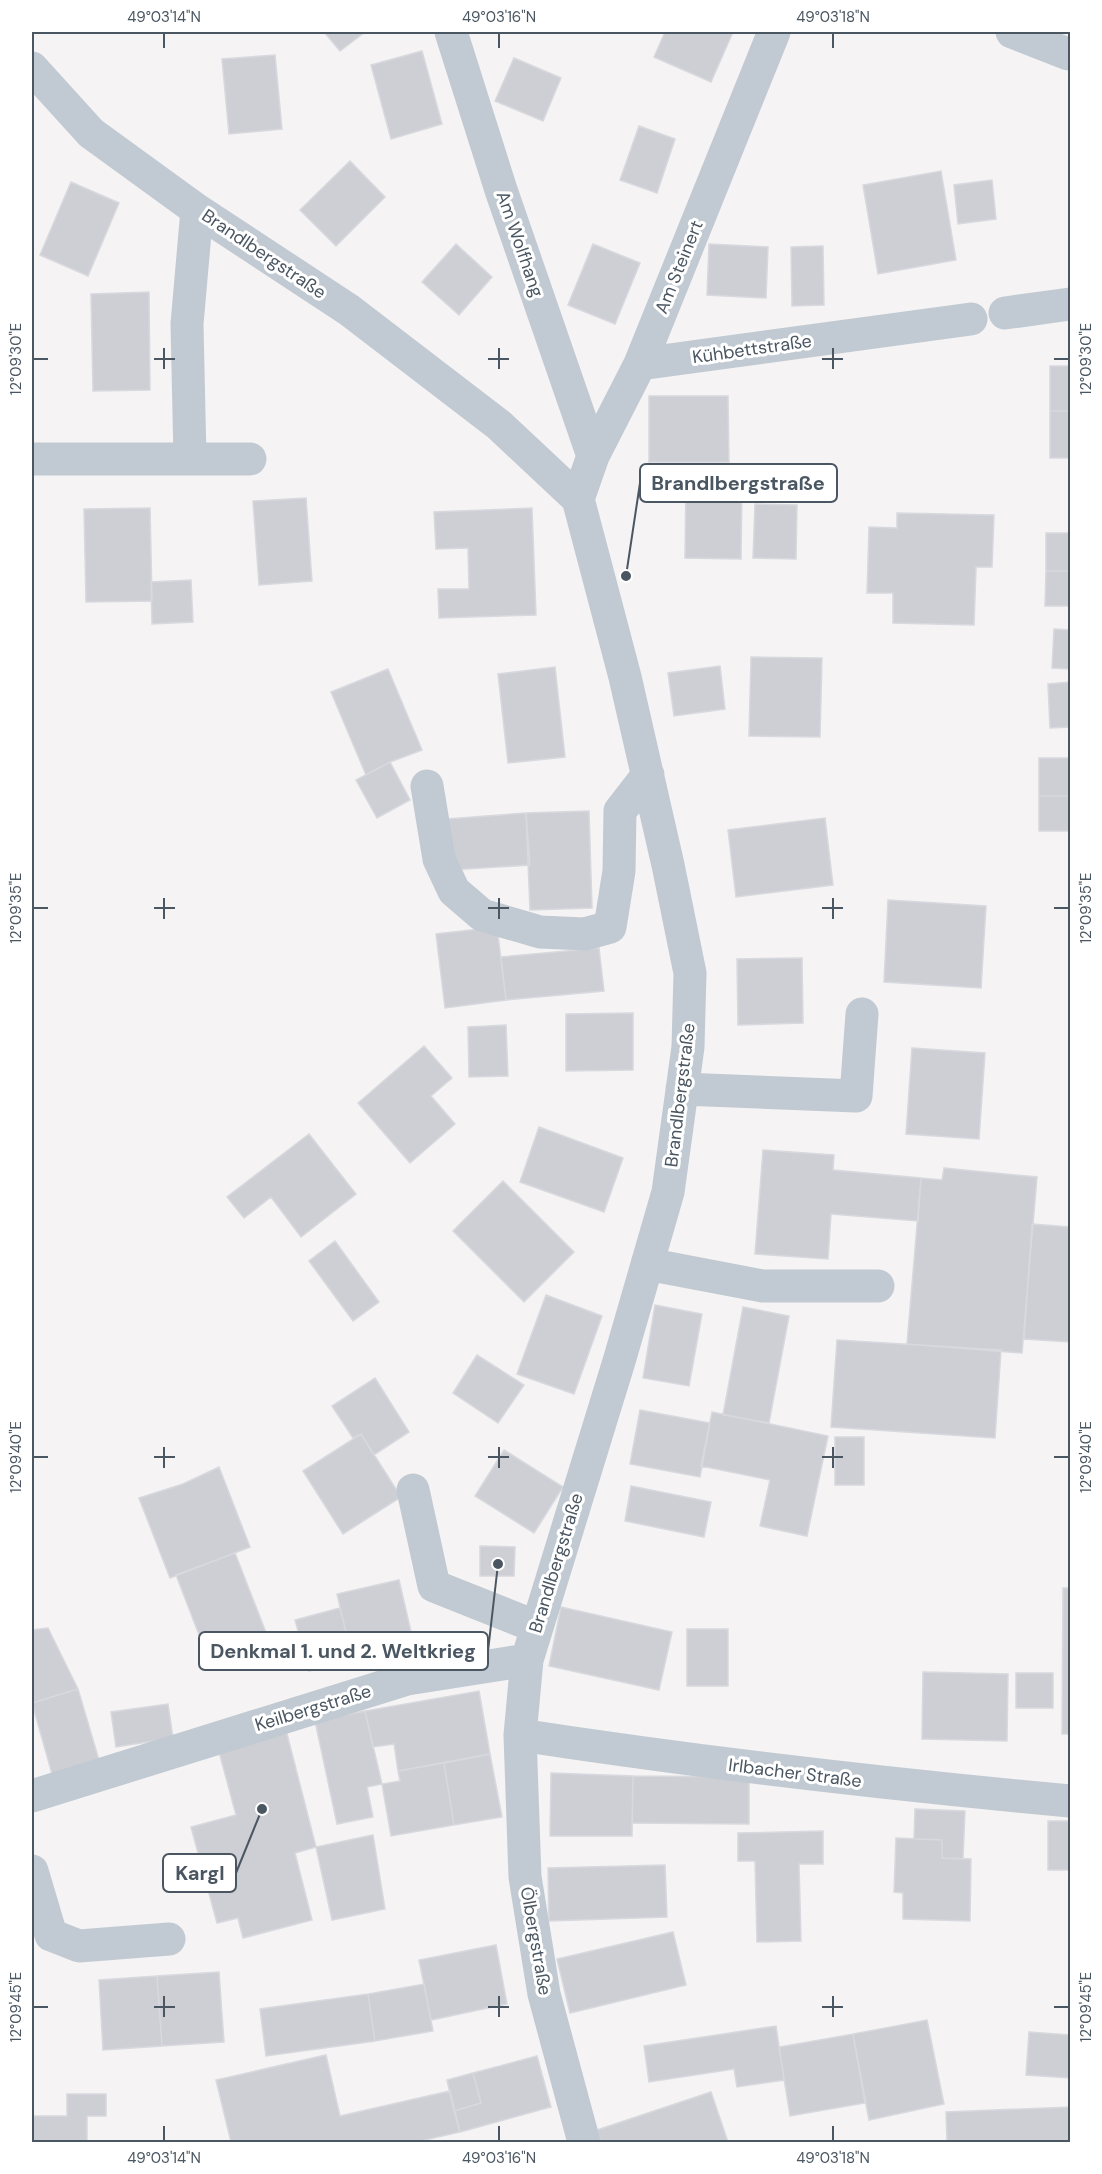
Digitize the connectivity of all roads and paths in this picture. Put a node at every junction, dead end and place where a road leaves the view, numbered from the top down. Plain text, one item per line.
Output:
1 (451, 32) edge
2 (774, 32) edge
3 (1012, 32) edge
4 (1068, 54) dead end
5 (32, 68) edge
6 (197, 210) junction
7 (1071, 304) edge
8 (1005, 313) dead end
9 (971, 318) dead end
10 (640, 364) junction
11 (593, 456) junction
12 (32, 459) edge
13 (190, 459) junction
14 (250, 459) dead end
15 (578, 499) junction
16 (648, 775) junction
17 (427, 786) dead end
18 (862, 1014) dead end
19 (682, 1089) junction
20 (647, 1264) junction
21 (878, 1286) dead end
22 (413, 1490) dead end
23 (537, 1627) junction
24 (527, 1660) junction
25 (520, 1736) junction
26 (32, 1796) edge
27 (1071, 1801) edge
28 (32, 1871) edge
29 (169, 1939) dead end
30 (584, 2142) edge

1 - 11 street, Am Wolfhang
2 - 10 street, Am Steinert
3 - 4 street
5 - 6 street, Brandlbergstraße
6 - 13 street
6 - 15 street, Brandlbergstraße
7 - 8 street
9 - 10 street, Kühbettstraße
10 - 11 street, Am Steinert
11 - 15 street, Am Steinert
12 - 13 street
13 - 14 street
15 - 16 street, Brandlbergstraße
16 - 17 street
16 - 19 street, Brandlbergstraße
18 - 19 street
19 - 20 street, Brandlbergstraße
20 - 21 street
20 - 23 street, Brandlbergstraße
22 - 23 street
23 - 24 street, Brandlbergstraße
24 - 25 street
24 - 26 street, Keilbergstraße
25 - 27 street, Irlbacher Straße
25 - 30 street, Ölbergstraße
28 - 29 street

